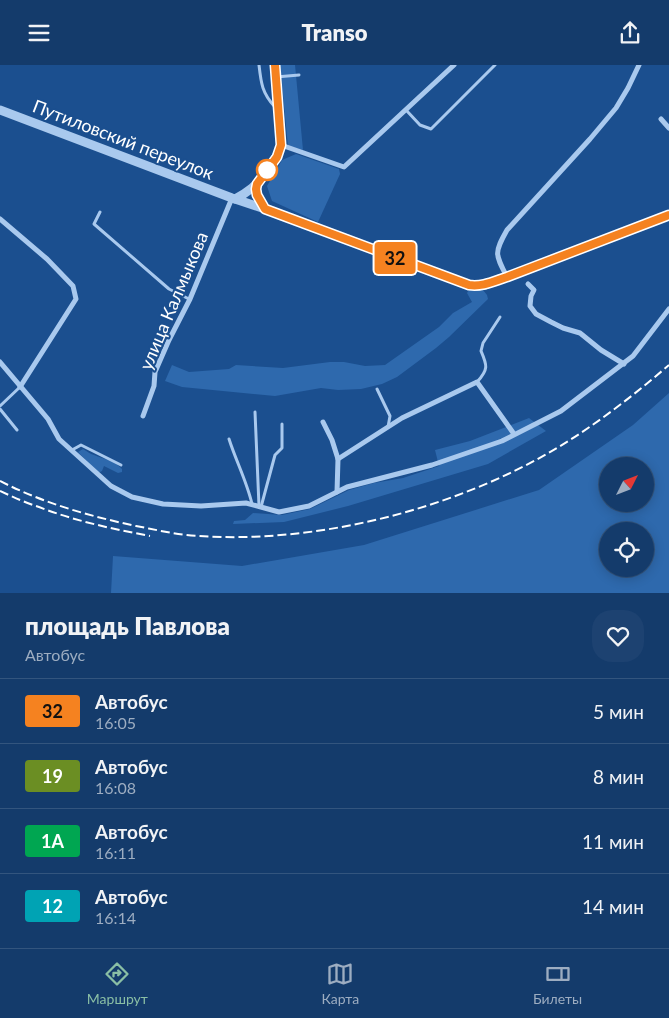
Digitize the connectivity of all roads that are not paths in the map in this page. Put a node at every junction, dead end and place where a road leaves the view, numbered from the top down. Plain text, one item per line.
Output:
1 (259, 65) edge
2 (275, 65) edge
3 (454, 65) edge
4 (495, 65) edge
5 (639, 65) edge
6 (299, 75) dead end
7 (276, 77) junction
8 (406, 109) junction
9 (0, 110) edge
10 (279, 111) junction
11 (661, 119) dead end
12 (669, 128) edge
13 (281, 145) junction
14 (257, 184) junction
15 (234, 199) junction
16 (265, 209) junction
17 (100, 212) dead end
18 (669, 215) edge
19 (0, 219) edge
20 (507, 277) junction
21 (528, 284) dead end
22 (190, 299) junction
23 (669, 309) edge
24 (500, 317) dead end
25 (0, 362) edge
26 (624, 364) junction
27 (477, 381) junction
28 (20, 387) junction
29 (377, 389) dead end
30 (0, 408) edge
31 (254, 412) dead end
32 (143, 416) dead end
33 (323, 421) dead end
34 (282, 424) dead end
35 (387, 428) junction
36 (16, 430) dead end
37 (514, 434) junction
38 (229, 439) dead end
39 (72, 451) junction
40 (338, 459) junction
41 (121, 465) dead end
42 (337, 492) junction
43 (252, 505) junction
44 (260, 507) junction

1 - 10 lane
2 - 7 street
3 - 8 street
4 - 8 lane
5 - 20 street
6 - 7 lane
7 - 10 street
8 - 13 street
9 - 15 street, Путиловский переулок
10 - 13 street
11 - 12 street
13 - 14 street
14 - 15 street
14 - 16 street
15 - 16 street, Путиловский переулок
15 - 22 street, улица Калмыкова
16 - 20 street, Путиловский переулок
17 - 22 lane
18 - 20 street, Путиловский переулок
19 - 28 street
21 - 26 street
22 - 32 street, улица Калмыкова
23 - 26 street
24 - 27 lane
25 - 28 street
26 - 37 street
27 - 35 street
27 - 37 street
28 - 30 lane
28 - 39 street
29 - 35 lane
30 - 36 lane
31 - 44 lane
33 - 40 street
34 - 44 lane
35 - 40 street
37 - 42 street
38 - 43 lane
39 - 41 lane
39 - 43 street
40 - 42 street
42 - 44 street
43 - 44 street

